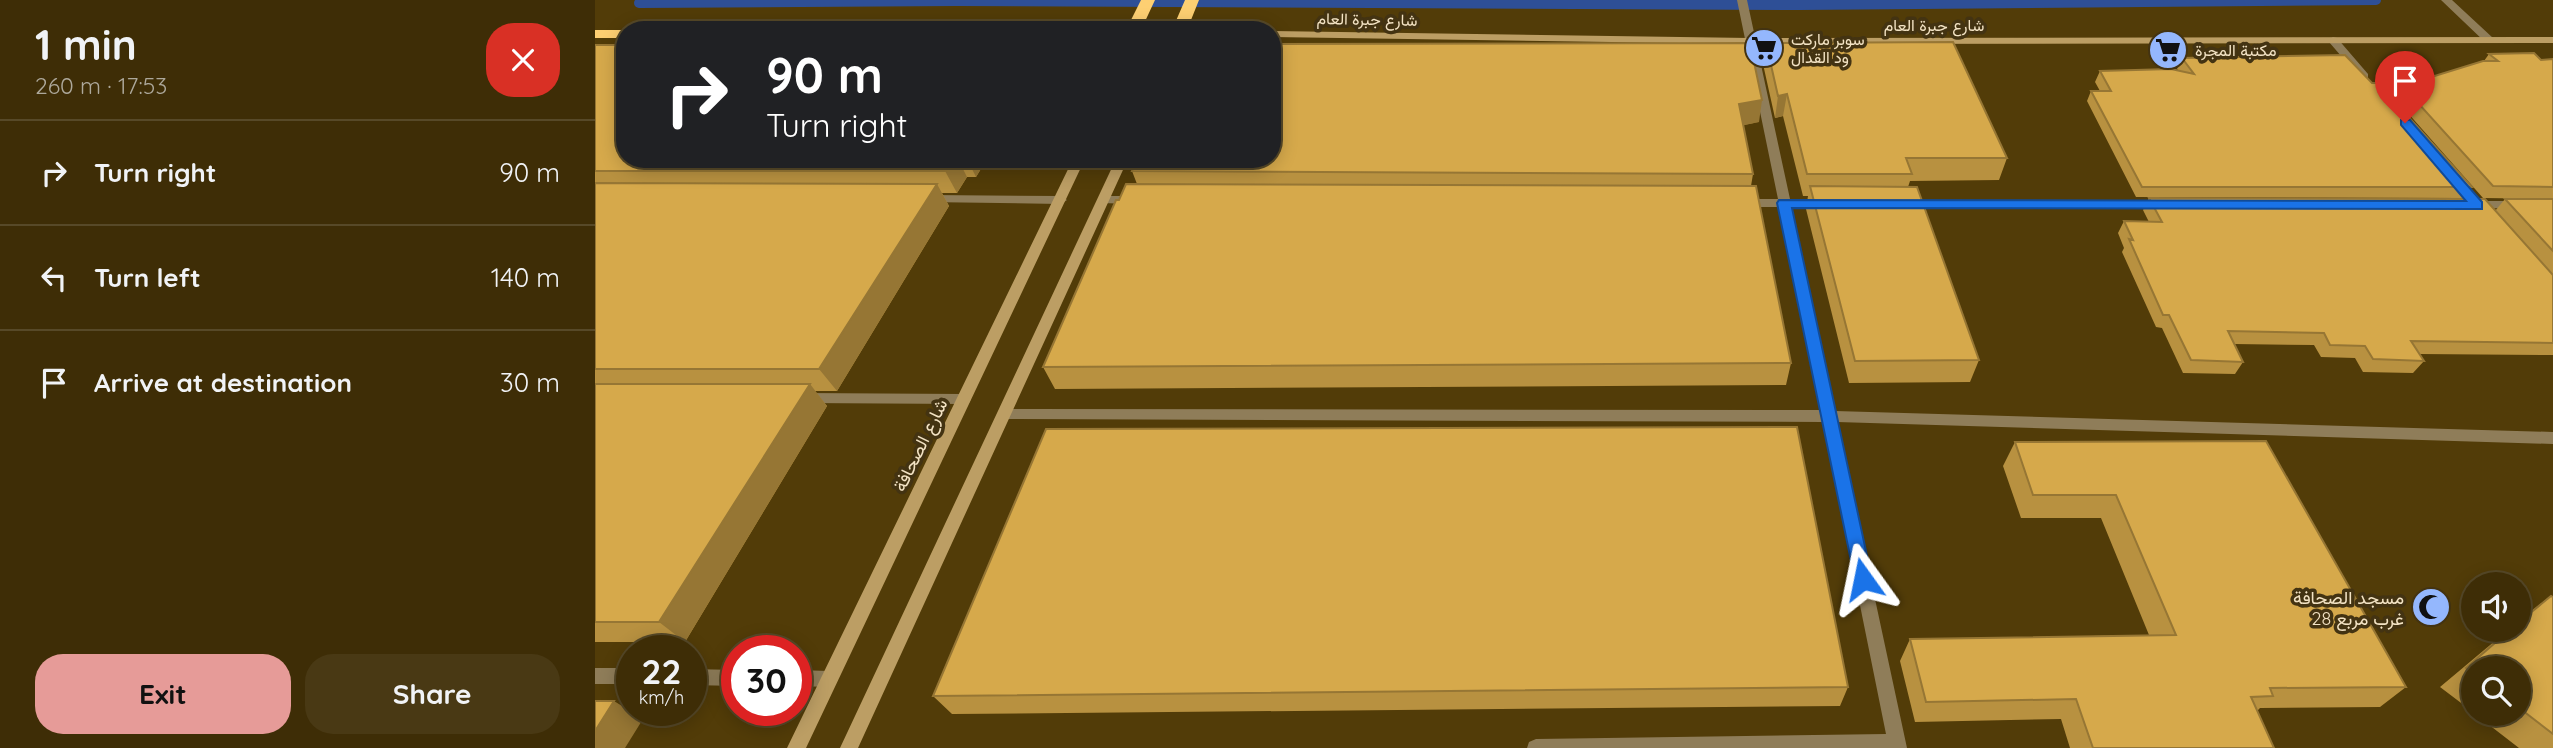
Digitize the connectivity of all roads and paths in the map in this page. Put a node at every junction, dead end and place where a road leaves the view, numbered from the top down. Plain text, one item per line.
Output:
1 (1148, 0) edge
2 (1192, 0) edge
3 (1742, 0) edge
4 (2446, 0) edge
5 (1138, 21) edge
6 (1183, 21) edge
7 (595, 34) edge
8 (616, 34) edge
9 (1281, 34) edge
10 (2333, 40) junction
11 (2489, 40) junction
12 (2553, 40) edge
13 (1750, 41) junction
14 (2369, 81) edge
15 (1075, 168) edge
16 (1118, 168) edge
17 (910, 199) edge
18 (1061, 200) junction
19 (1104, 200) junction
20 (1146, 200) edge
21 (2466, 200) edge
22 (1728, 203) edge
23 (1784, 203) junction
24 (1839, 204) edge
25 (1895, 204) edge
26 (2172, 205) edge
27 (2478, 205) junction
28 (2553, 205) edge
29 (2487, 216) edge
30 (786, 398) edge
31 (964, 399) junction
32 (1005, 415) junction
33 (1829, 416) junction
34 (2553, 438) edge
35 (595, 676) edge
36 (616, 676) edge
37 (812, 678) edge
38 (829, 679) junction
39 (1898, 745) edge
40 (796, 748) edge
41 (849, 748) edge
42 (1536, 748) edge

1 - 5 highway
2 - 6 highway
3 - 13 street
4 - 11 street
7 - 8 highway
9 - 13 main road, شارع جبرة العام
10 - 11 main road, شارع جبرة العام
10 - 13 main road, شارع جبرة العام
10 - 14 street
11 - 12 main road, شارع جبرة العام
13 - 23 street
15 - 18 main road, شارع الصحافة
16 - 19 main road
17 - 18 street
18 - 31 main road, شارع الصحافة
19 - 20 street
19 - 32 main road
21 - 27 street
22 - 23 street
23 - 24 street
23 - 33 street
25 - 26 street
27 - 28 street
27 - 29 street
30 - 31 street
31 - 38 main road, شارع الصحافة
32 - 33 street
32 - 41 main road
33 - 34 street
33 - 39 street
35 - 36 street
37 - 38 street
38 - 40 main road, شارع الصحافة
39 - 42 street

